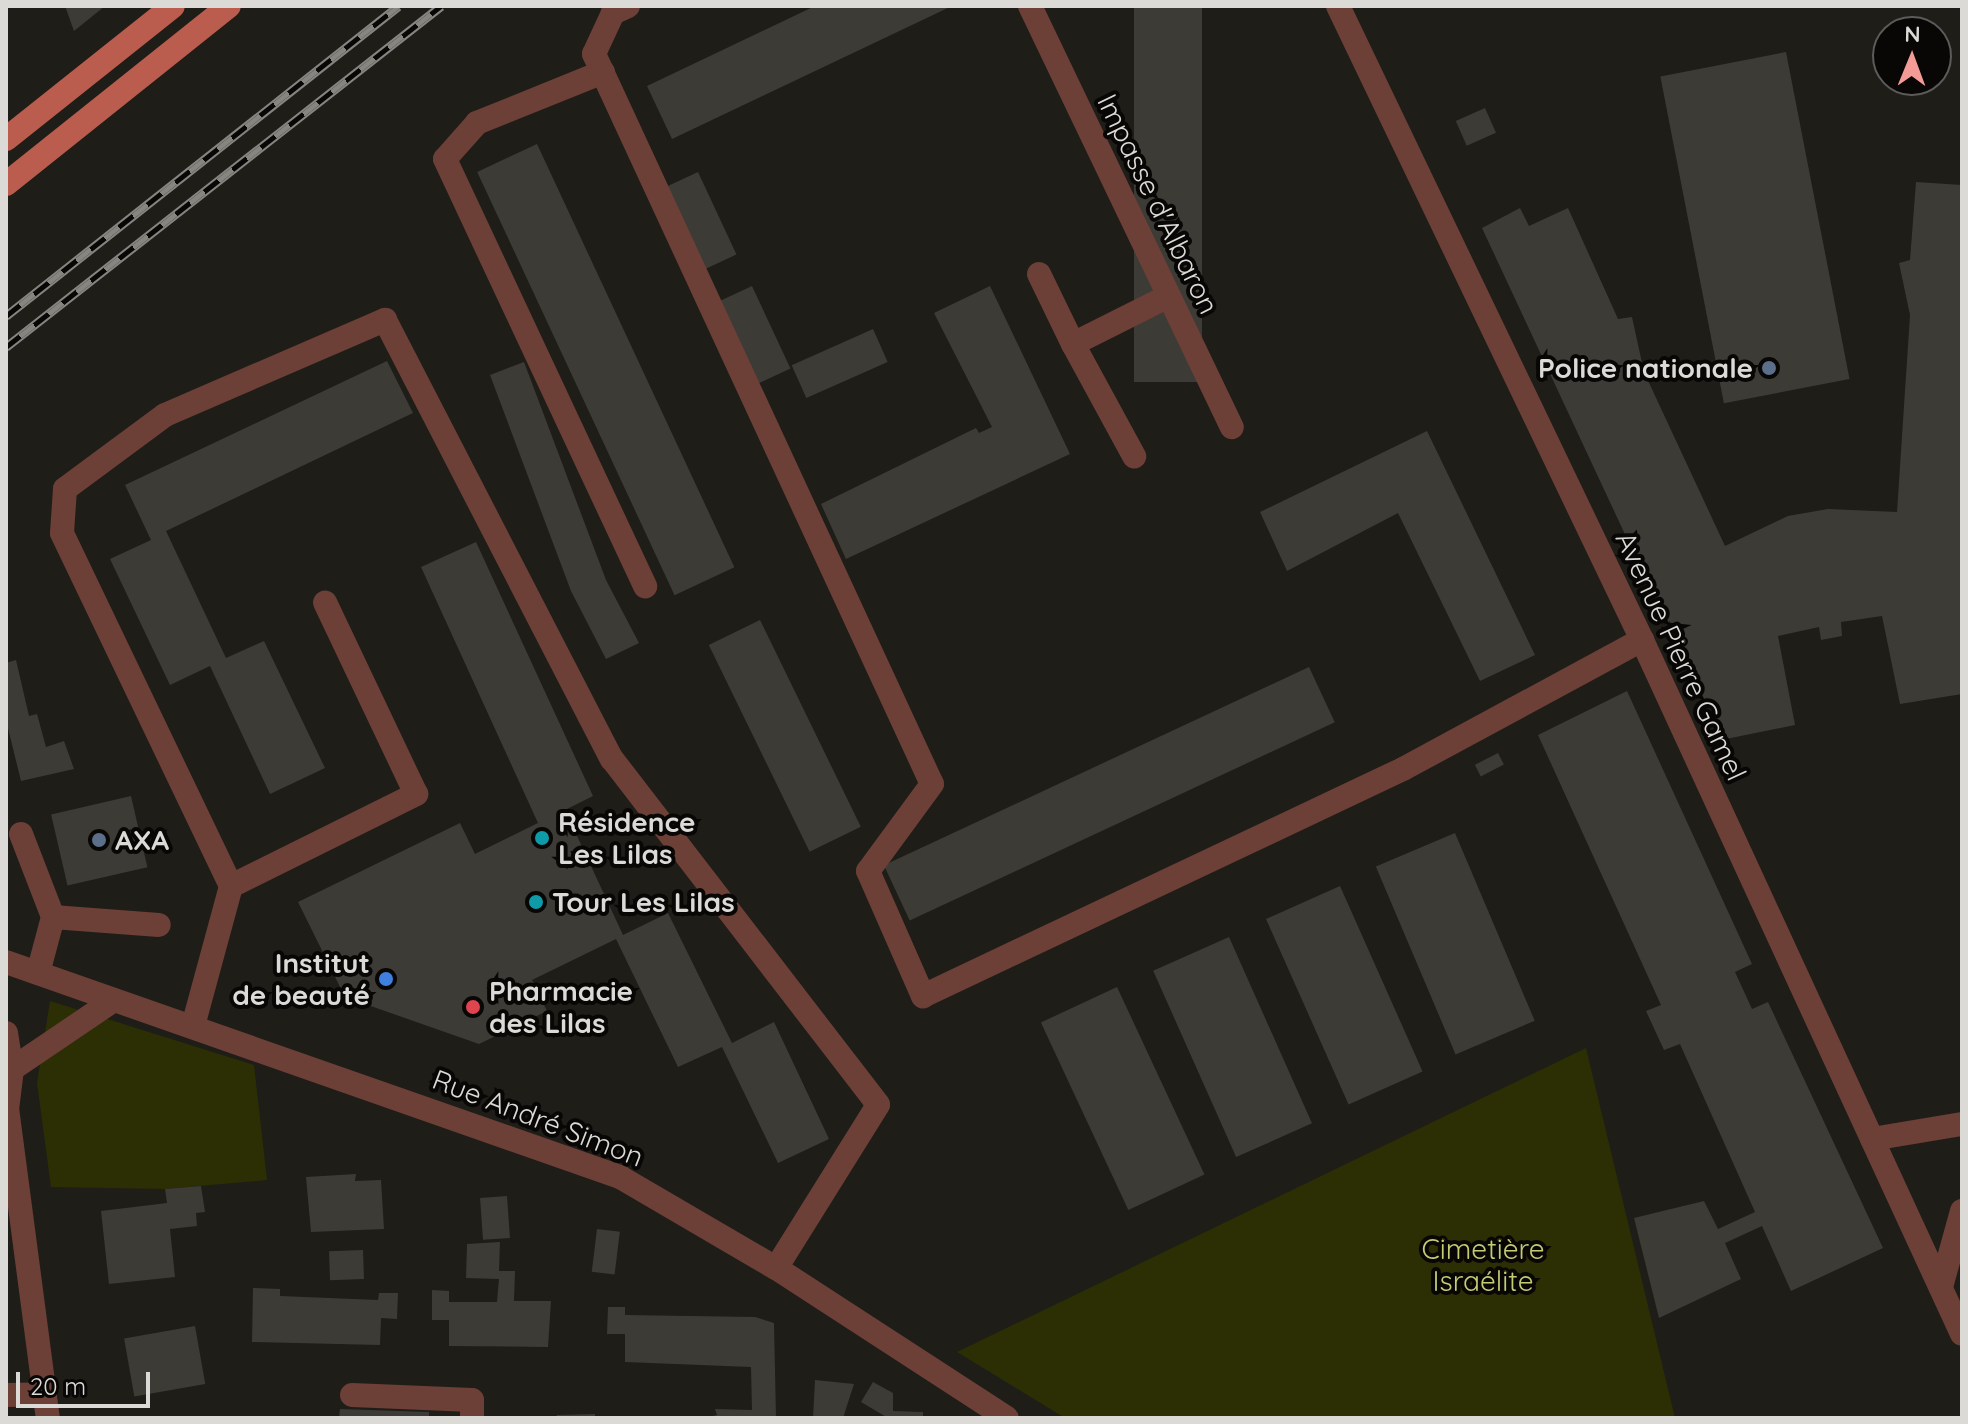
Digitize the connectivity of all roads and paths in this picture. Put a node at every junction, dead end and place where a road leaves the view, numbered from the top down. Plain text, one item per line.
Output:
1 (173, 6) edge
2 (229, 6) edge
3 (628, 6) edge
4 (1030, 6) edge
5 (1338, 6) edge
6 (603, 72) junction
7 (6, 139) edge
8 (6, 184) edge
9 (1039, 274) dead end
10 (1169, 296) junction
11 (1073, 344) junction
12 (1232, 427) dead end
13 (1134, 456) dead end
14 (645, 586) dead end
15 (325, 602) dead end
16 (1642, 640) junction
17 (21, 834) dead end
18 (231, 886) junction
19 (53, 917) junction
20 (159, 925) dead end
21 (6, 962) edge
22 (38, 973) junction
23 (114, 1000) junction
24 (193, 1026) junction
25 (6, 1033) edge
26 (12, 1069) junction
27 (7, 1107) edge
28 (1962, 1124) edge
29 (1872, 1139) junction
30 (1962, 1211) edge
31 (776, 1268) junction
32 (1941, 1287) junction
33 (1962, 1334) edge
34 (45, 1394) junction
35 (6, 1395) edge
36 (352, 1395) dead end
37 (48, 1418) edge
38 (472, 1418) edge
39 (1007, 1418) edge

1 - 7 main road
2 - 8 main road
3 - 6 street
4 - 10 street, Impasse d'Albaron
5 - 16 street, Avenue Pierre Gamel
6 - 14 street
6 - 16 street
9 - 11 street
10 - 11 street
10 - 12 street, Impasse d'Albaron
11 - 13 street
15 - 18 street
16 - 29 street, Avenue Pierre Gamel
17 - 19 street
18 - 24 street
18 - 31 street
19 - 20 street
19 - 22 street
21 - 22 street, Rue André Simon
22 - 23 street, Rue André Simon
23 - 24 street, Rue André Simon
23 - 26 street
24 - 31 street, Rue André Simon
25 - 26 street
26 - 27 street
27 - 34 street
28 - 29 street
29 - 32 street, Avenue Pierre Gamel
30 - 32 street
31 - 39 street, Rue André Simon
32 - 33 street, Avenue Pierre Gamel
34 - 35 street
34 - 37 street
36 - 38 street

